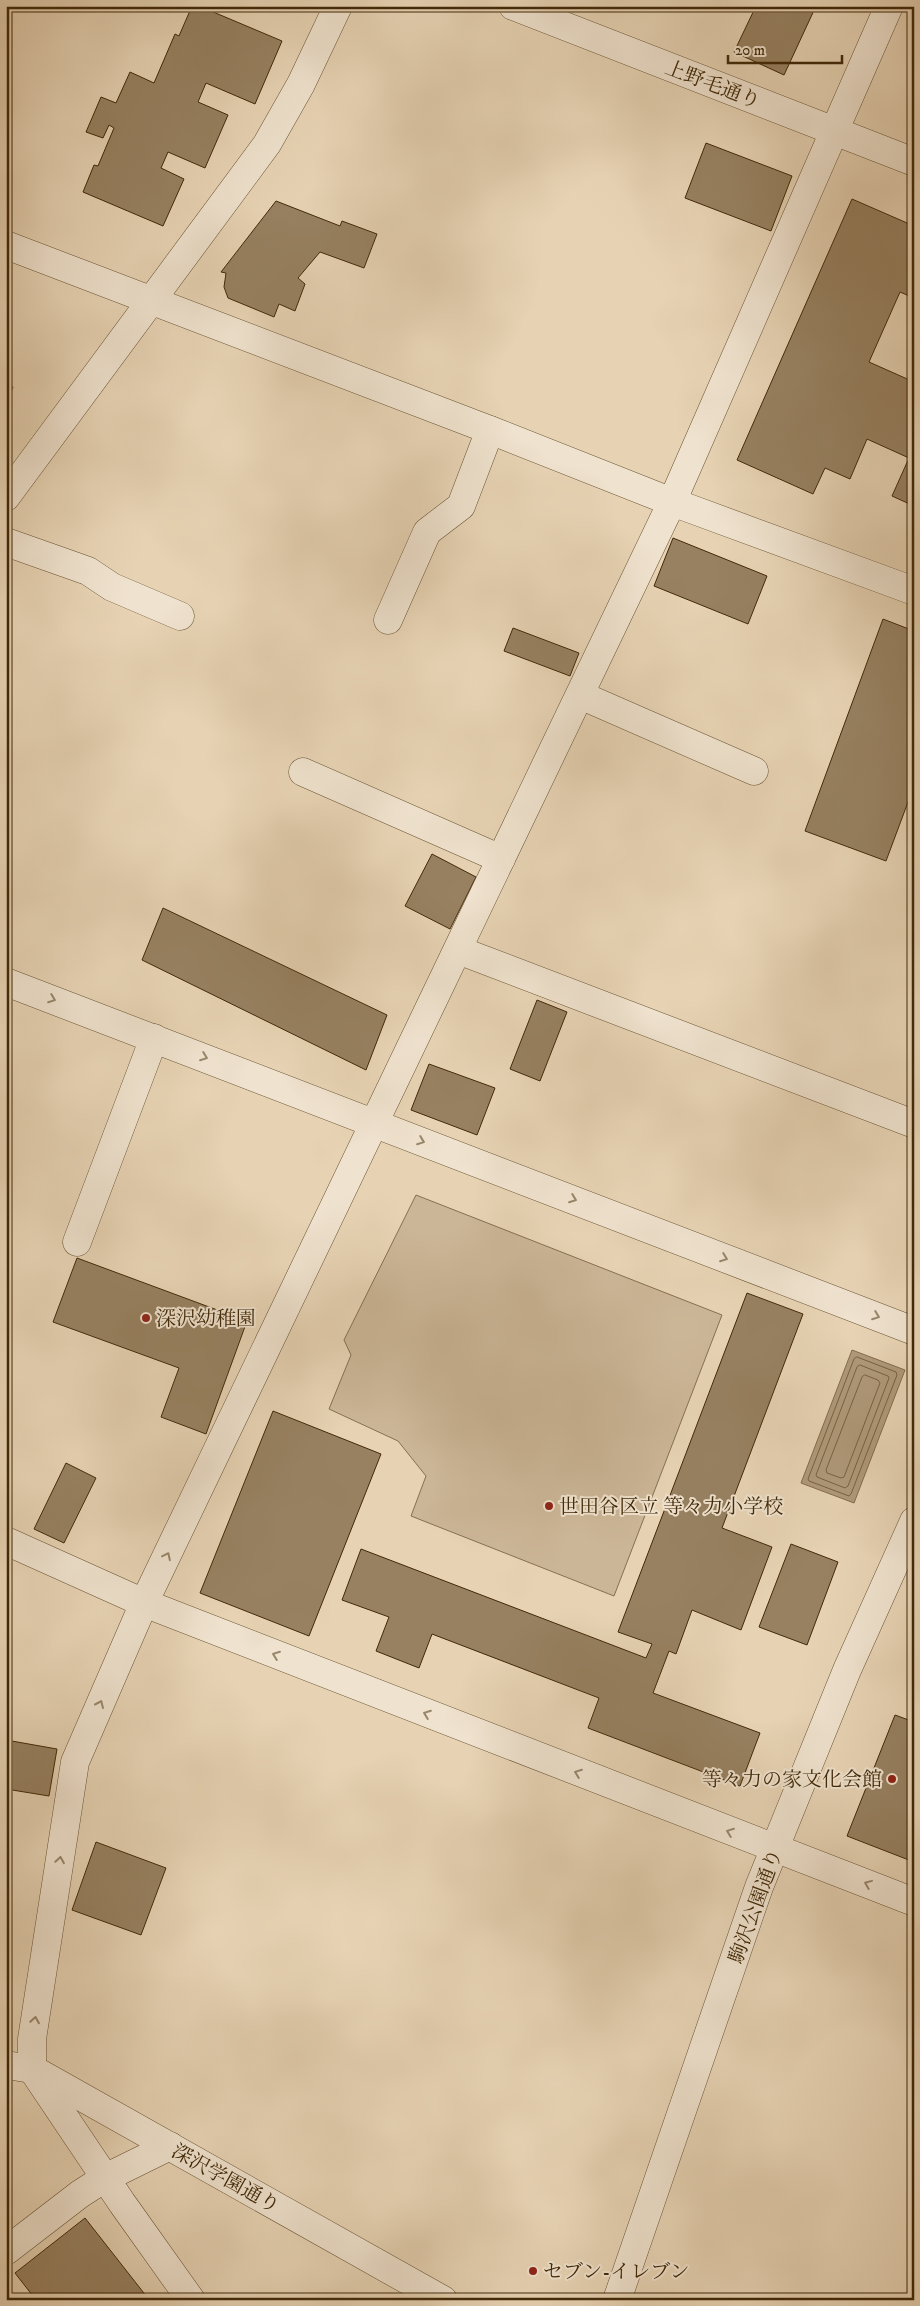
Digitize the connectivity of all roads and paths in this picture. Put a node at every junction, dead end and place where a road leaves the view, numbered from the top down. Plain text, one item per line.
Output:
1 (338, 6) edge
2 (513, 6) edge
3 (888, 6) edge
4 (833, 131) junction
5 (914, 162) edge
6 (6, 245) edge
7 (151, 301) junction
8 (490, 430) junction
9 (6, 497) edge
10 (672, 502) junction
11 (6, 542) edge
12 (914, 592) edge
13 (180, 616) dead end
14 (388, 620) dead end
15 (580, 695) junction
16 (754, 771) dead end
17 (303, 772) dead end
18 (501, 859) junction
19 (458, 950) junction
20 (6, 982) edge
21 (154, 1038) junction
22 (376, 1123) junction
23 (914, 1124) edge
24 (77, 1242) dead end
25 (914, 1331) edge
26 (914, 1522) edge
27 (6, 1541) edge
28 (144, 1603) junction
29 (775, 1850) junction
30 (914, 1902) edge
31 (19, 2067) edge
32 (170, 2146) junction
33 (105, 2178) junction
34 (6, 2251) edge
35 (191, 2300) edge
36 (443, 2300) edge
37 (617, 2300) edge

1 - 7 street
2 - 4 street, 上野毛通り
3 - 4 street
4 - 5 street, 上野毛通り
4 - 10 street
6 - 7 street
7 - 8 street
7 - 9 street
8 - 10 street
8 - 14 street
10 - 12 street
10 - 15 street
11 - 13 street
15 - 16 street
15 - 18 street
17 - 18 street
18 - 19 street
19 - 22 street
19 - 23 street
20 -> 21 street
21 -> 22 street
21 - 24 street
22 -> 25 street
28 -> 22 street
26 - 29 street, 駒沢公園通り
27 - 28 street
29 -> 28 street
31 -> 28 street
30 -> 29 street
29 - 37 street, 駒沢公園通り
31 - 32 street, 深沢学園通り
31 - 33 street
32 - 33 street
32 - 36 street, 深沢学園通り
33 - 34 street
33 - 35 street

